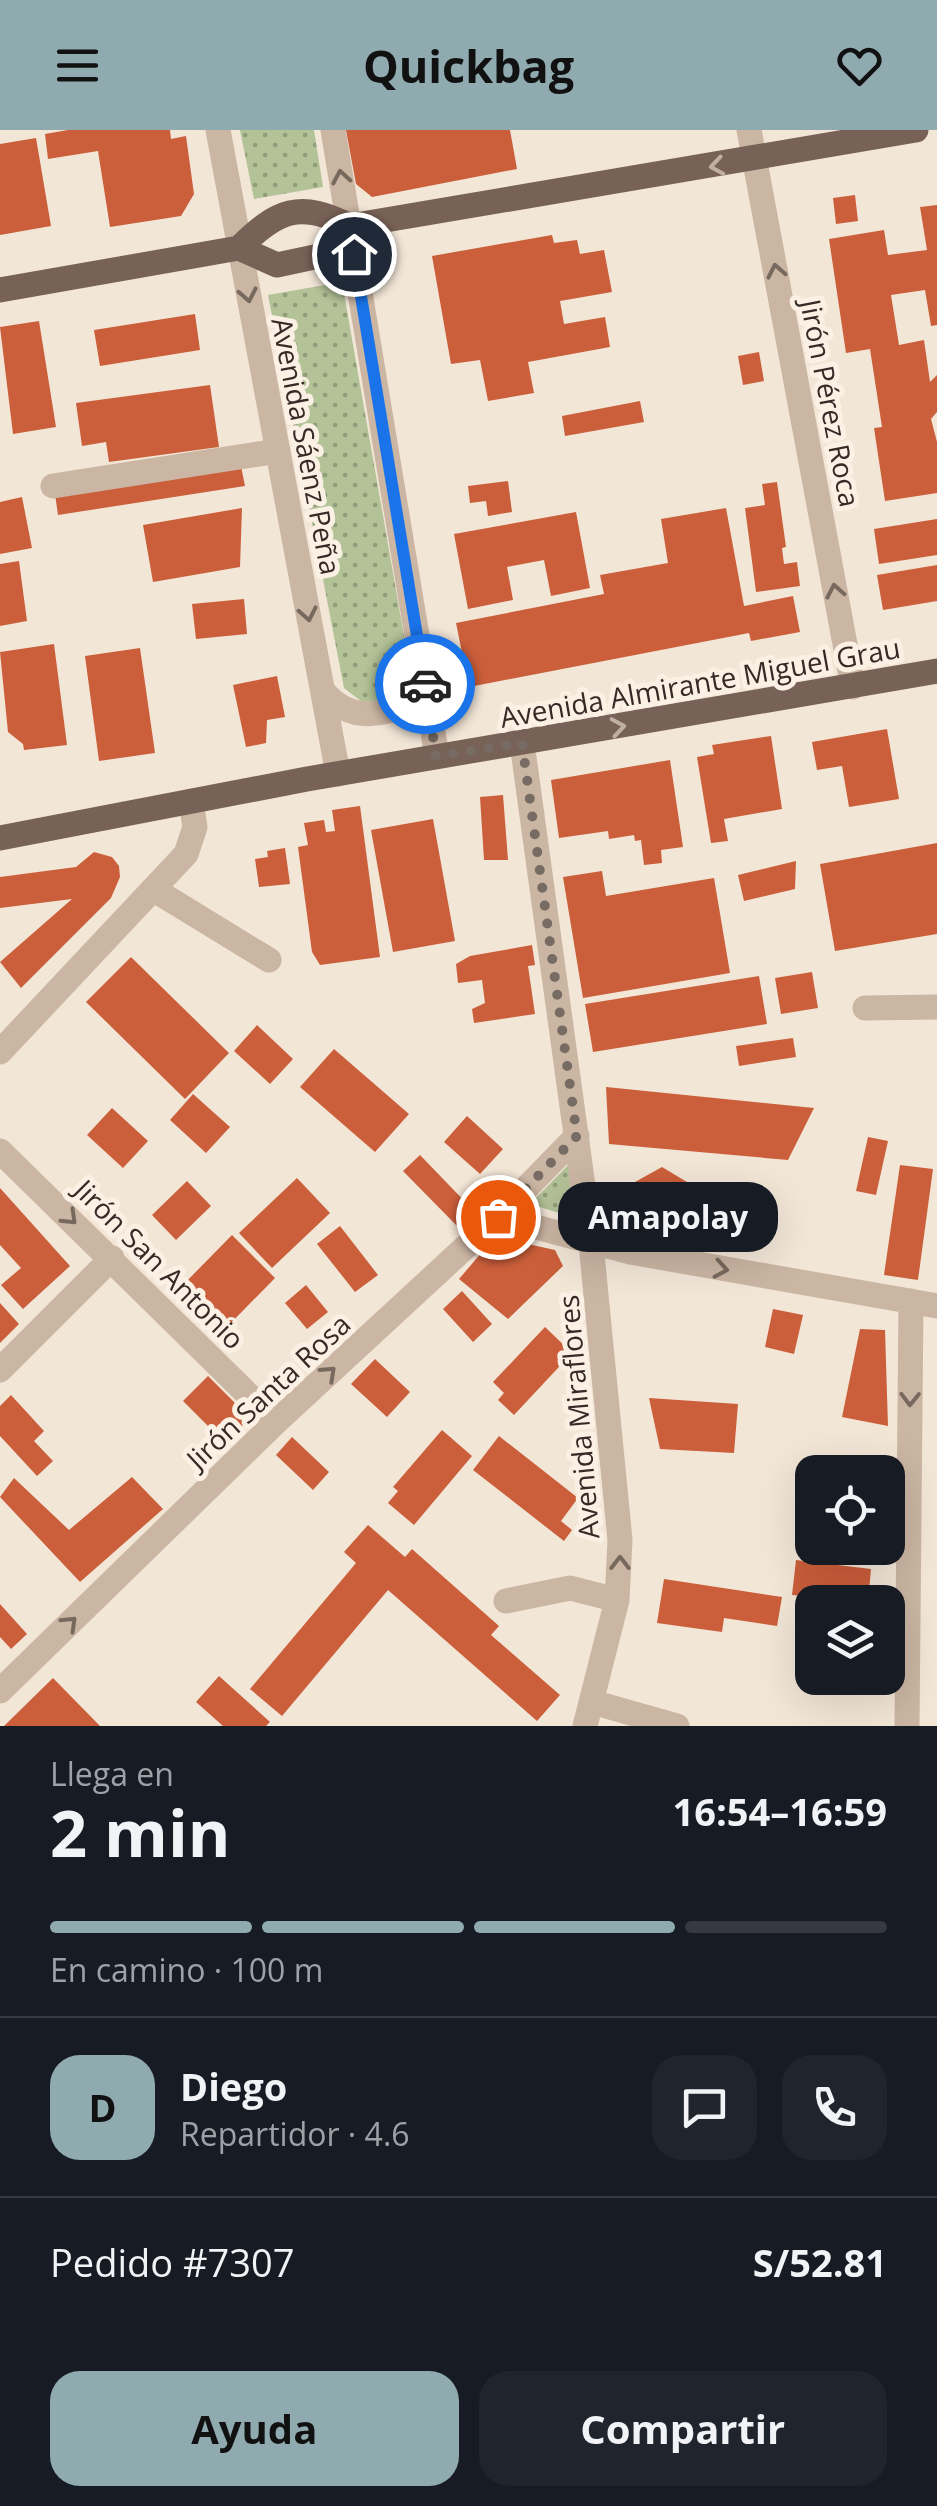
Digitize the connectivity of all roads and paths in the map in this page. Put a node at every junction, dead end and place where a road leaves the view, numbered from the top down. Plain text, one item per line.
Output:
1 (218, 130) edge
2 (333, 130) edge
3 (750, 130) edge
4 (916, 130) edge
5 (755, 160) junction
6 (350, 226) junction
7 (239, 248) junction
8 (0, 290) edge
9 (278, 451) junction
10 (53, 486) dead end
11 (937, 671) edge
12 (423, 672) junction
13 (853, 687) junction
14 (323, 690) junction
15 (522, 743) junction
16 (436, 756) junction
17 (338, 774) junction
18 (191, 801) junction
19 (0, 838) edge
20 (154, 888) junction
21 (269, 960) dead end
22 (937, 1007) edge
23 (865, 1008) dead end
24 (0, 1052) edge
25 (577, 1136) junction
26 (0, 1151) edge
27 (498, 1217) junction
28 (590, 1244) junction
29 (112, 1258) junction
30 (924, 1304) edge
31 (0, 1370) edge
32 (276, 1422) junction
33 (617, 1600) junction
34 (506, 1601) dead end
35 (0, 1691) edge
36 (589, 1714) edge
37 (678, 1726) edge
38 (907, 1726) edge

1 - 7 street, Avenida Sáenz Peña
6 -> 2 street
3 - 5 street, Jirón Pérez Roca
4 - 5 main road
5 -> 6 main road
13 -> 5 street, Jirón Pérez Roca
6 - 7 main road
6 - 7 main road
6 - 12 street
7 - 8 main road
7 -> 9 street, Avenida Sáenz Peña
9 - 10 street
9 -> 14 street, Avenida Sáenz Peña
11 - 13 main road, Avenida Almirante Miguel Grau
12 - 14 street
12 - 16 street
15 -> 13 main road, Avenida Almirante Miguel Grau
14 - 17 street, Avenida Sáenz Peña
15 - 16 main road, Avenida Almirante Miguel Grau
15 - 25 street, Avenida Miraflores
16 - 17 main road, Avenida Almirante Miguel Grau
17 - 18 main road, Avenida Almirante Miguel Grau
18 - 19 main road, Avenida Almirante Miguel Grau
18 - 20 street
20 - 21 street
20 - 24 street
22 - 23 street
25 - 27 street, Jirón Santa Rosa
25 - 28 street, Avenida Miraflores
26 -> 29 street, Jirón San Antonio
27 - 28 street
32 -> 27 street, Jirón Santa Rosa
28 -> 30 street
33 -> 28 street, Avenida Miraflores
29 - 31 street
29 - 32 street, Jirón San Antonio
30 -> 38 street
35 -> 32 street, Jirón Santa Rosa
33 - 34 street
33 - 36 street, Avenida Miraflores
36 - 37 street

